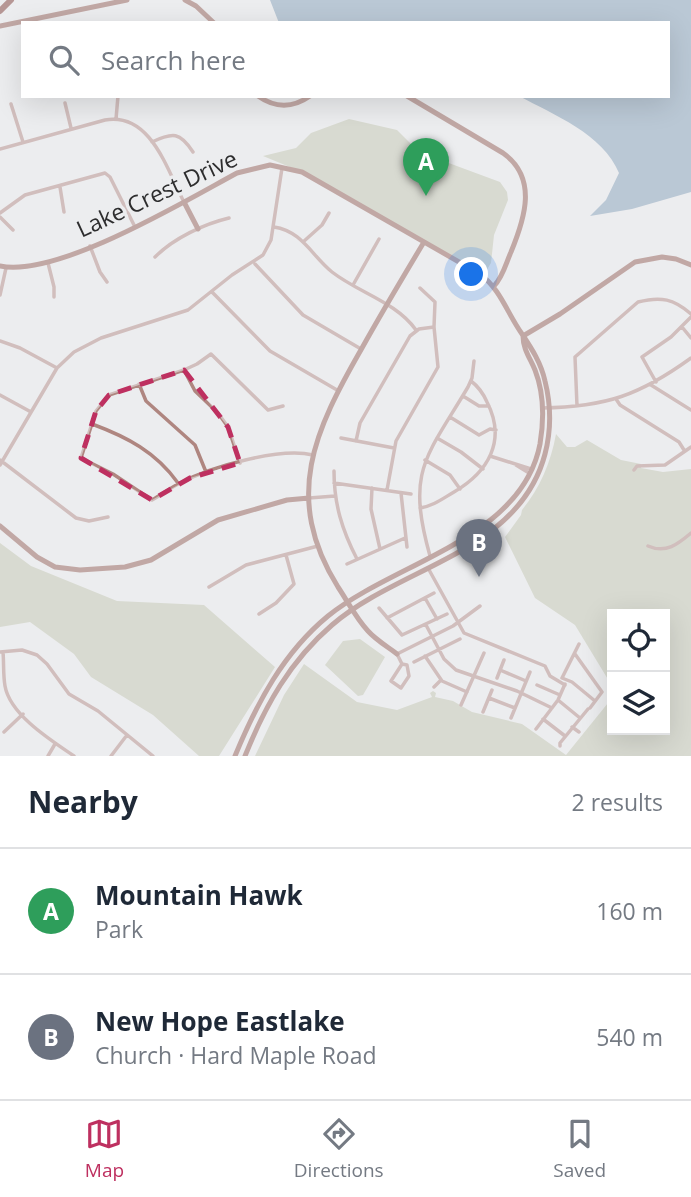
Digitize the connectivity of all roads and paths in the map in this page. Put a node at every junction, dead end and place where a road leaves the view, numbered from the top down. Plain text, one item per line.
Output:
1 (11, 0) edge
2 (127, 0) edge
3 (185, 0) edge
4 (0, 11) edge
5 (24, 21) edge
6 (212, 21) edge
7 (21, 22) edge
8 (0, 26) edge
9 (118, 98) edge
10 (261, 98) edge
11 (307, 98) edge
12 (410, 98) edge
13 (65, 103) dead end
14 (11, 104) dead end
15 (116, 119) junction
16 (71, 129) junction
17 (23, 142) junction
18 (152, 142) junction
19 (0, 149) edge
20 (194, 152) dead end
21 (282, 166) junction
22 (60, 186) junction
23 (184, 202) junction
24 (64, 212) dead end
25 (329, 213) dead end
26 (0, 215) edge
27 (229, 218) dead end
28 (274, 227) junction
29 (136, 228) junction
30 (198, 229) junction
31 (13, 230) dead end
32 (379, 239) dead end
33 (303, 242) junction
34 (424, 242) junction
35 (90, 246) junction
36 (155, 257) dead end
37 (48, 263) junction
38 (254, 263) junction
39 (691, 265) edge
40 (3, 267) edge
41 (107, 282) dead end
42 (353, 285) junction
43 (494, 286) junction
44 (420, 288) dead end
45 (212, 292) junction
46 (0, 295) edge
47 (54, 297) dead end
48 (387, 305) junction
49 (691, 316) edge
50 (434, 327) junction
51 (682, 327) junction
52 (416, 330) junction
53 (523, 336) junction
54 (691, 338) edge
55 (0, 341) edge
56 (361, 349) junction
57 (691, 358) edge
58 (474, 361) dead end
59 (57, 368) junction
60 (184, 370) junction
61 (471, 381) junction
62 (656, 382) junction
63 (139, 384) junction
64 (651, 385) junction
65 (337, 390) junction
66 (0, 395) edge
67 (463, 396) junction
68 (616, 399) junction
69 (283, 406) dead end
70 (489, 406) junction
71 (577, 406) junction
72 (546, 408) junction
73 (691, 411) edge
74 (31, 412) junction
75 (450, 417) junction
76 (92, 424) junction
77 (496, 430) junction
78 (341, 438) dead end
79 (437, 438) junction
80 (356, 441) junction
81 (691, 447) edge
82 (394, 448) junction
83 (684, 450) junction
84 (313, 455) junction
85 (490, 456) junction
86 (425, 460) junction
87 (1, 462) edge
88 (240, 463) junction
89 (483, 469) junction
90 (634, 470) dead end
91 (334, 471) dead end
92 (531, 471) junction
93 (206, 473) junction
94 (539, 475) junction
95 (334, 483) junction
96 (179, 484) junction
97 (372, 488) junction
98 (460, 489) junction
99 (387, 490) junction
100 (401, 492) junction
101 (411, 494) dead end
102 (335, 496) junction
103 (309, 498) junction
104 (419, 508) junction
105 (108, 517) dead end
106 (0, 526) edge
107 (691, 533) edge
108 (405, 538) junction
109 (318, 546) junction
110 (648, 546) dead end
111 (407, 547) dead end
112 (380, 549) junction
113 (286, 555) junction
114 (430, 556) junction
115 (357, 559) junction
116 (347, 564) dead end
117 (428, 568) junction
118 (209, 587) dead end
119 (434, 593) dead end
120 (425, 598) junction
121 (347, 602) junction
122 (480, 606) dead end
123 (379, 608) dead end
124 (352, 610) junction
125 (259, 614) dead end
126 (447, 614) dead end
127 (387, 618) junction
128 (437, 619) junction
129 (458, 623) junction
130 (426, 625) junction
131 (432, 637) junction
132 (460, 639) dead end
133 (579, 644) dead end
134 (439, 650) junction
135 (2, 652) edge
136 (484, 653) dead end
137 (397, 654) junction
138 (575, 654) junction
139 (425, 656) junction
140 (504, 660) dead end
141 (414, 662) dead end
142 (402, 664) junction
143 (500, 670) junction
144 (530, 672) dead end
145 (396, 675) junction
146 (474, 677) junction
147 (497, 678) dead end
148 (440, 680) junction
149 (526, 681) junction
150 (564, 681) junction
151 (406, 682) junction
152 (537, 685) dead end
153 (434, 687) dead end
154 (492, 690) dead end
155 (467, 692) junction
156 (520, 694) junction
157 (560, 695) junction
158 (489, 698) junction
159 (558, 700) junction
160 (595, 701) junction
161 (461, 705) dead end
162 (515, 708) junction
163 (552, 708) junction
164 (483, 712) dead end
165 (23, 714) junction
166 (511, 718) dead end
167 (580, 718) junction
168 (543, 719) junction
169 (572, 727) junction
170 (536, 729) dead end
171 (4, 732) dead end
172 (579, 732) dead end
173 (127, 735) junction
174 (565, 736) junction
175 (55, 744) junction
176 (560, 746) dead end
177 (48, 756) edge
178 (74, 756) edge
179 (111, 756) edge
180 (153, 756) edge
181 (235, 756) edge
182 (245, 756) edge

1 - 4 main road
2 - 5 main road
3 - 6 main road
7 - 8 main road
9 - 15 street
10 - 11 main road
12 - 43 main road
13 - 16 street
14 - 17 street
15 - 16 street
15 - 18 street
16 - 17 street
17 - 19 street
18 - 20 street
18 - 23 street
21 - 23 main road, Lake Crest Drive
21 - 28 street
21 - 34 main road, Lake Crest Drive
22 - 24 street
22 - 26 street
22 - 29 street
23 - 29 main road, Lake Crest Drive
23 - 30 main road
25 - 33 street
26 - 31 street
27 - 30 street
28 - 33 street
28 - 38 street
29 - 35 main road, Lake Crest Drive
30 - 36 street
32 - 42 street
33 - 42 street
34 - 43 main road, Lake Crest Drive
34 - 48 main road
35 - 37 main road, Lake Crest Drive
35 - 41 street
37 - 40 main road, Lake Crest Drive
37 - 47 street
38 - 45 street
38 - 56 street
39 - 53 main road
40 - 46 street
42 - 48 street
43 - 53 main road, Lake Crest Drive
44 - 50 street
45 - 59 street
45 - 65 street
48 - 52 street
48 - 56 main road
49 - 51 street
49 - 71 street
50 - 52 street
50 - 82 street
51 - 54 street
51 - 62 street
52 - 80 street
53 - 72 main road, Lake Crest Drive
55 - 59 street
56 - 65 main road
57 - 62 street
58 - 61 street
59 - 74 street
60 - 63 street
60 - 69 street
60 - 88 street
61 - 67 street
61 - 70 street
62 - 64 street
63 - 76 street
63 - 93 street
64 - 68 street
64 - 73 street
65 - 84 main road
66 - 74 street
67 - 70 street
67 - 75 street
68 - 71 street
68 - 83 street
70 - 77 street
71 - 72 street
72 - 92 main road, Lake Crest Drive
72 - 94 main road, Lake Crest Drive
74 - 87 street
75 - 77 street
75 - 79 street
76 - 96 street
76 - 96 street
77 - 85 street
78 - 80 street
79 - 86 street
79 - 89 street
80 - 82 street
81 - 83 street
82 - 99 street
83 - 90 street
84 - 88 street
84 - 103 main road
85 - 89 street
85 - 92 street
86 - 98 street
86 - 104 street
87 - 105 street
88 - 93 street
89 - 98 street
91 - 95 street
92 - 94 street
92 - 114 main road
93 - 96 street
94 - 117 main road
95 - 97 street
95 - 102 street
97 - 99 street
97 - 112 street
98 - 104 street
99 - 100 street
100 - 101 street
100 - 108 street
102 - 103 street
102 - 115 street
103 - 106 main road
103 - 109 main road
104 - 114 street
107 - 110 street
108 - 111 street
108 - 112 street
109 - 113 street
109 - 121 main road
112 - 115 street
113 - 118 street
113 - 125 street
114 - 121 main road
115 - 116 street
117 - 124 main road
117 - 129 street
119 - 120 street
120 - 127 street
120 - 128 street
121 - 124 main road
121 - 181 main road
122 - 129 street
123 - 127 street
124 - 137 main road
124 - 182 main road
126 - 128 street
127 - 130 street
128 - 130 street
129 - 131 street
129 - 150 street
130 - 131 street
131 - 134 street
131 - 137 street
132 - 134 street
133 - 138 street
134 - 139 street
134 - 146 street
135 - 165 street
135 - 173 street
136 - 146 street
137 - 142 street
138 - 150 street
138 - 160 street
139 - 141 street
139 - 148 street
140 - 143 street
142 - 145 street
142 - 151 street
143 - 147 street
143 - 149 street
144 - 149 street
145 - 151 street
145 - 151 street
146 - 155 street
146 - 156 street
148 - 153 street
148 - 155 street
149 - 156 street
150 - 157 street
150 - 160 street
152 - 157 street
154 - 158 street
155 - 161 street
156 - 162 street
156 - 163 street
157 - 159 street
158 - 162 street
158 - 164 street
159 - 163 street
159 - 167 street
160 - 167 street
162 - 166 street
163 - 168 street
165 - 171 street
165 - 175 street
167 - 169 street
168 - 170 street
168 - 174 street
169 - 172 street
169 - 174 street
173 - 179 street
173 - 180 street
174 - 176 street
175 - 177 street
175 - 178 street

